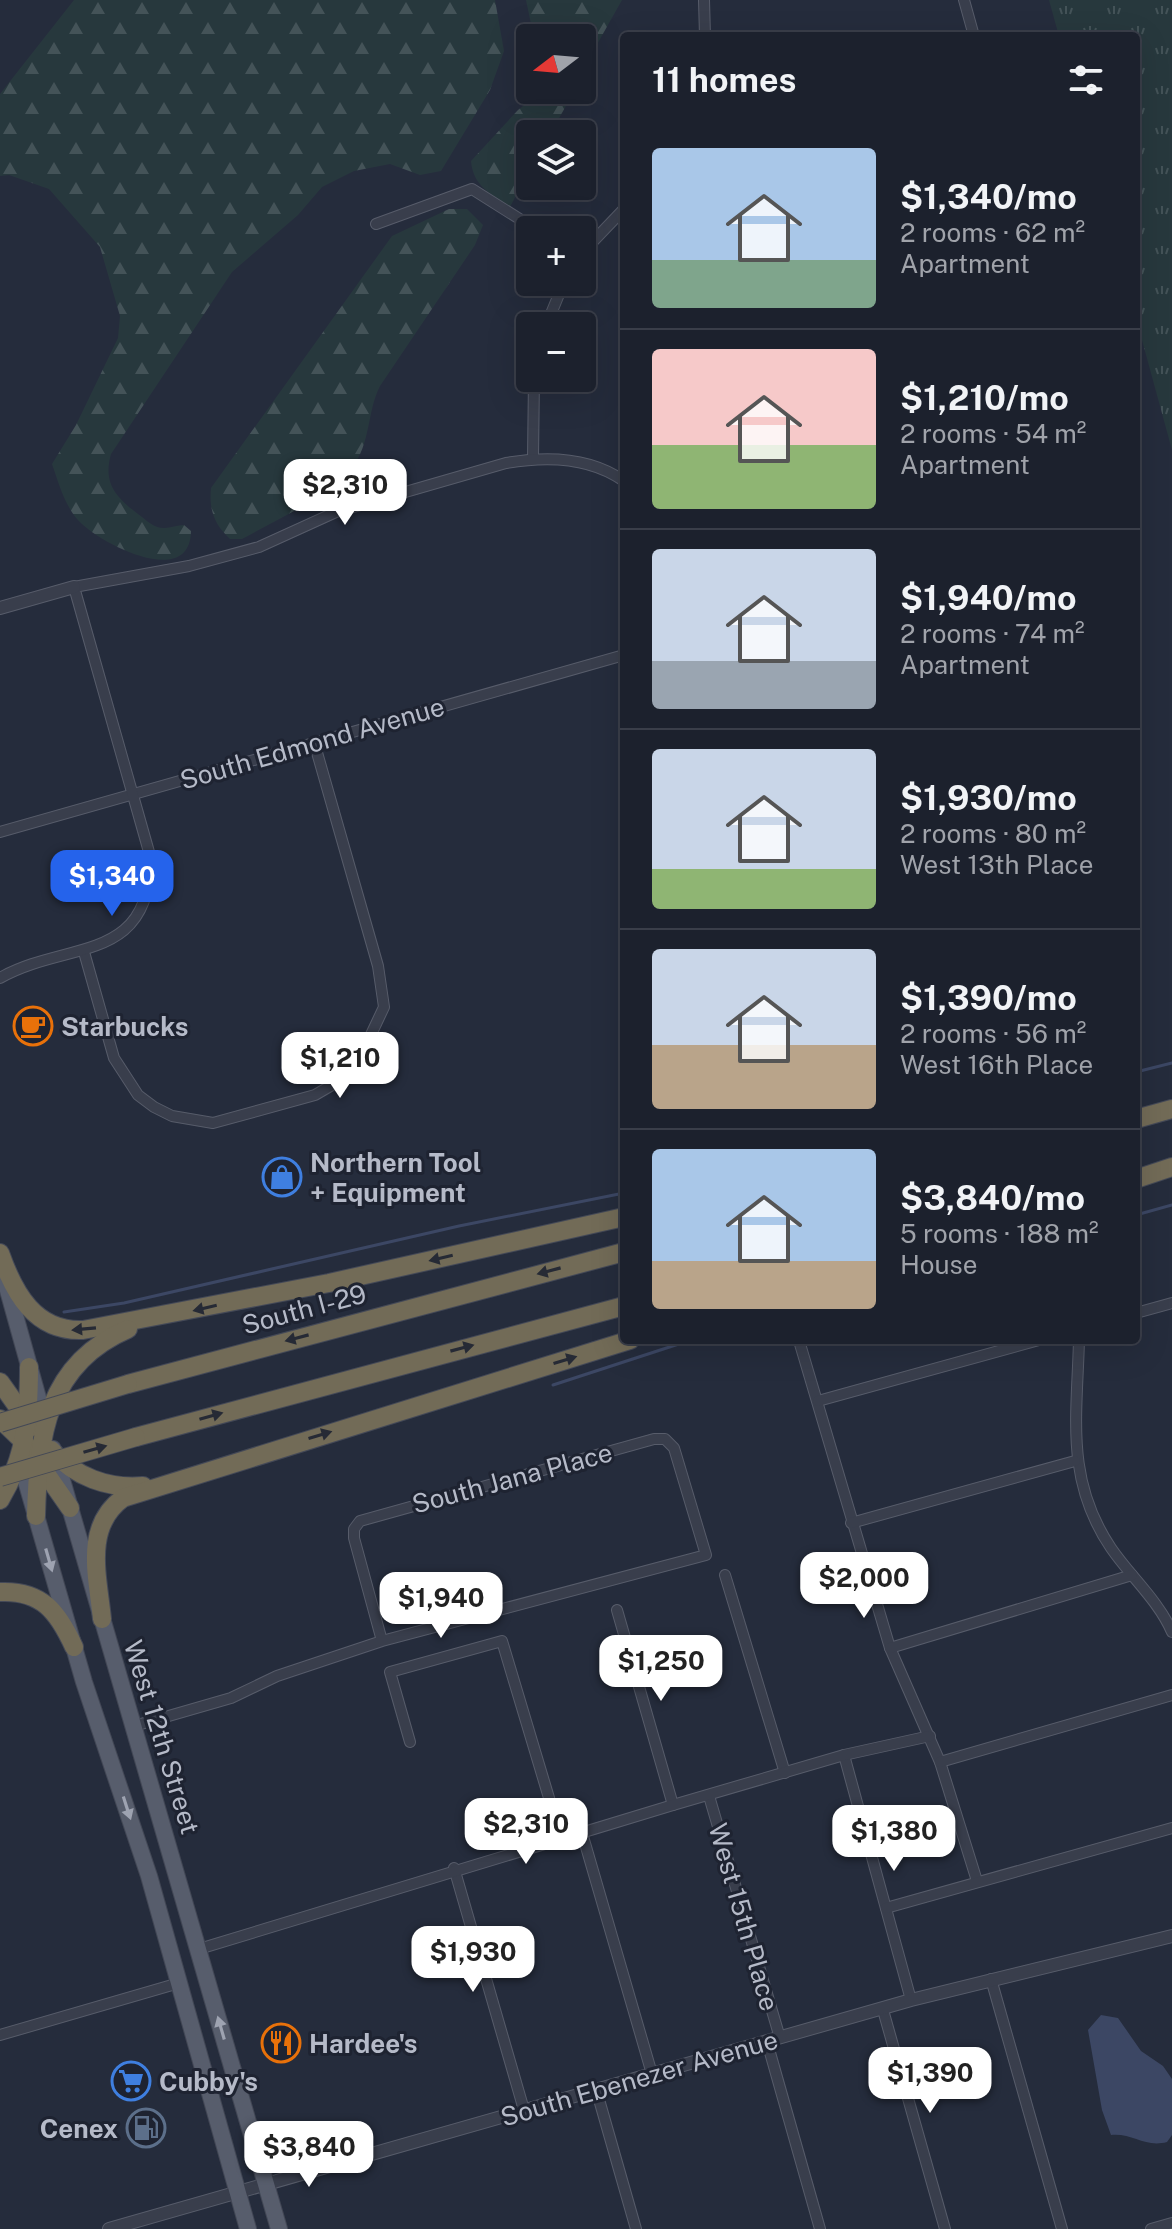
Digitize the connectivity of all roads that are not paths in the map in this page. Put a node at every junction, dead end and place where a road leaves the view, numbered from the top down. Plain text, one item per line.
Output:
1 (704, 0) edge
2 (964, 0) edge
3 (705, 32) edge
4 (973, 32) edge
5 (620, 213) edge
6 (516, 217) edge
7 (376, 224) dead end
8 (596, 238) edge
9 (534, 392) edge
10 (533, 458) junction
11 (620, 479) edge
12 (74, 587) junction
13 (0, 608) edge
14 (620, 656) edge
15 (314, 742) junction
16 (133, 794) junction
17 (0, 832) edge
18 (84, 952) junction
19 (0, 978) edge
20 (1172, 1109) edge
21 (1140, 1116) edge
22 (1172, 1167) edge
23 (1140, 1176) edge
24 (620, 1218) edge
25 (0, 1253) edge
26 (620, 1253) edge
27 (0, 1259) edge
28 (1172, 1303) edge
29 (620, 1307) edge
30 (1140, 1312) edge
31 (161, 1318) junction
32 (620, 1343) edge
33 (800, 1344) dead end
34 (1025, 1344) edge
35 (1079, 1344) edge
36 (29, 1367) joint
37 (0, 1382) edge
38 (0, 1389) edge
39 (818, 1401) junction
40 (26, 1437) edge
41 (1075, 1461) junction
42 (0, 1477) edge
43 (165, 1483) junction
44 (0, 1500) edge
45 (70, 1508) joint
46 (36, 1516) joint
47 (851, 1523) junction
48 (725, 1575) dead end
49 (1132, 1575) junction
50 (0, 1592) edge
51 (617, 1610) dead end
52 (102, 1619) junction
53 (1172, 1632) edge
54 (382, 1641) junction
55 (74, 1647) junction
56 (890, 1648) junction
57 (1172, 1695) edge
58 (134, 1726) junction
59 (930, 1736) junction
60 (410, 1742) dead end
61 (844, 1755) junction
62 (940, 1762) junction
63 (785, 1773) junction
64 (709, 1796) junction
65 (673, 1805) junction
66 (1172, 1828) edge
67 (582, 1833) junction
68 (561, 1838) junction
69 (454, 1868) junction
70 (977, 1881) junction
71 (886, 1908) junction
72 (1172, 1936) edge
73 (199, 1949) junction
74 (991, 1979) junction
75 (179, 1983) junction
76 (911, 2000) junction
77 (883, 2010) junction
78 (0, 2035) edge
79 (774, 2040) junction
80 (652, 2074) junction
81 (596, 2089) junction
82 (524, 2110) junction
83 (266, 2183) junction
84 (238, 2192) junction
85 (1172, 2223) edge
86 (109, 2229) edge
87 (248, 2229) edge
88 (279, 2229) edge
89 (636, 2229) edge
90 (820, 2229) edge
91 (945, 2229) edge
92 (1062, 2229) edge
93 (1151, 2229) edge

1 - 3 street
2 - 4 street
5 - 8 street
6 - 7 street
9 - 10 street
10 - 11 street
10 - 12 street
12 - 13 street
12 - 16 street
14 - 15 street, South Edmond Avenue
15 - 16 street, South Edmond Avenue
15 - 18 street
16 - 17 street, South Edmond Avenue
16 - 18 street
18 - 19 street
20 - 21 highway
22 - 23 highway
24 -> 31 highway
31 -> 25 highway
26 -> 40 highway, South I-29, bridge
27 - 36 main road
28 - 30 street
42 -> 29 highway, bridge
31 - 40 highway
43 -> 32 highway
33 - 39 street
34 - 39 street
35 - 41 street
36 - 40 highway
37 - 40 highway
38 - 40 main road
39 - 47 street
40 - 43 highway
40 - 44 highway
40 - 45 highway
40 - 46 highway
41 - 47 street
41 - 49 street
43 - 52 highway
45 - 52 main road, West 12th Street
46 -> 55 main road, West 12th Street
47 - 56 street
48 - 63 street
49 - 53 street
49 - 56 street
50 - 55 highway
51 - 65 street, West 15th Place
52 - 58 main road, West 12th Street
54 - 54 street, South Jana Place
54 - 58 street
55 -> 75 main road, West 12th Street
56 - 59 street
57 - 62 street
58 - 73 main road, West 12th Street
59 - 61 street
59 - 62 street
60 - 68 street
61 - 63 street
61 - 71 street
62 - 70 street
63 - 64 street
64 - 65 street
64 - 79 street, West 15th Place
65 - 67 street
66 - 70 street
67 - 68 street
67 - 80 street
68 - 69 street
69 - 73 street
69 - 82 street
70 - 71 street
71 - 76 street
72 - 74 street, South Ebenezer Avenue
83 -> 73 main road, West 12th Street
74 - 76 street, South Ebenezer Avenue
74 - 92 street
75 - 78 street
75 - 84 main road, West 12th Street
76 - 77 street, South Ebenezer Avenue
77 - 79 street, South Ebenezer Avenue
77 - 91 street
79 - 80 street, South Ebenezer Avenue
79 - 90 street, West 15th Place
80 - 81 street, South Ebenezer Avenue
81 - 82 street, South Ebenezer Avenue
81 - 89 street
82 - 83 street, South Ebenezer Avenue
83 - 84 street, South Ebenezer Avenue
83 - 88 main road, West 12th Street
84 - 86 street, South Ebenezer Avenue
84 - 87 main road, West 12th Street
85 - 93 street

